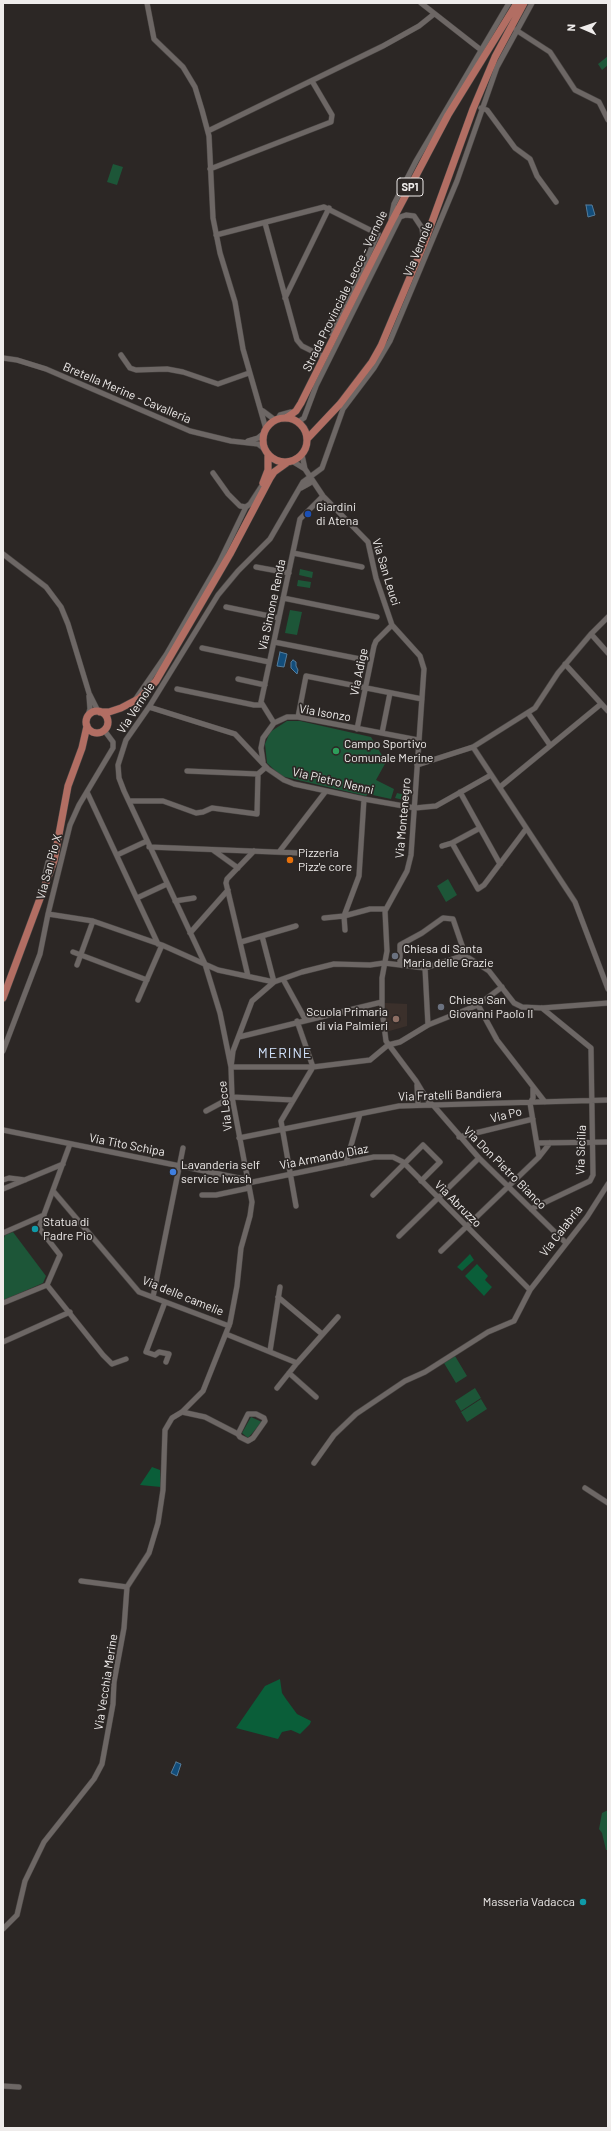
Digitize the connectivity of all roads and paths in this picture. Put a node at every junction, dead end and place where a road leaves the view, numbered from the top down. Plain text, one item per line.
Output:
1 (147, 3) edge
2 (421, 3) edge
3 (509, 3) edge
4 (517, 3) edge
5 (524, 3) edge
6 (532, 3) edge
7 (434, 14) junction
8 (516, 30) junction
9 (481, 50) junction
10 (312, 81) junction
11 (482, 108) junction
12 (608, 120) edge
13 (208, 131) junction
14 (210, 169) junction
15 (556, 202) dead end
16 (329, 208) junction
17 (265, 222) junction
18 (390, 223) junction
19 (216, 235) junction
20 (408, 282) junction
21 (285, 298) junction
22 (121, 355) dead end
23 (322, 356) junction
24 (3, 358) edge
25 (249, 373) junction
26 (261, 408) junction
27 (286, 418) junction
28 (276, 420) junction
29 (298, 422) junction
30 (265, 431) junction
31 (307, 439) junction
32 (243, 442) junction
33 (267, 452) junction
34 (302, 454) junction
35 (290, 461) junction
36 (305, 469) junction
37 (214, 473) dead end
38 (311, 478) junction
39 (307, 485) junction
40 (262, 487) junction
41 (301, 488) junction
42 (317, 488) junction
43 (323, 496) junction
44 (243, 506) junction
45 (245, 517) junction
46 (293, 553) junction
47 (3, 554) edge
48 (256, 567) dead end
49 (362, 567) dead end
50 (289, 573) junction
51 (283, 598) junction
52 (226, 607) dead end
53 (376, 617) dead end
54 (608, 617) edge
55 (279, 618) junction
56 (392, 625) junction
57 (591, 634) junction
58 (274, 642) junction
59 (202, 648) dead end
60 (608, 653) edge
61 (360, 659) dead end
62 (270, 662) junction
63 (565, 664) junction
64 (238, 679) dead end
65 (265, 685) junction
66 (366, 688) junction
67 (177, 689) dead end
68 (89, 693) junction
69 (390, 693) junction
70 (422, 699) junction
71 (601, 704) junction
72 (262, 705) junction
73 (149, 707) junction
74 (121, 708) junction
75 (99, 711) junction
76 (608, 711) edge
77 (528, 713) junction
78 (88, 716) junction
79 (298, 717) junction
80 (108, 722) junction
81 (274, 723) junction
82 (87, 726) junction
83 (357, 729) junction
84 (104, 730) junction
85 (96, 733) junction
86 (382, 733) junction
87 (418, 740) junction
88 (550, 745) junction
89 (473, 747) junction
90 (82, 748) junction
91 (265, 765) junction
92 (417, 765) junction
93 (187, 771) dead end
94 (258, 774) junction
95 (491, 775) junction
96 (500, 787) junction
97 (326, 791) junction
98 (87, 792) junction
99 (460, 792) junction
100 (364, 799) junction
101 (129, 802) junction
102 (414, 808) junction
103 (480, 828) junction
104 (526, 829) junction
105 (147, 841) junction
106 (452, 843) junction
107 (442, 846) dead end
108 (150, 847) junction
109 (212, 849) junction
110 (254, 851) junction
111 (279, 852) junction
112 (300, 853) dead end
113 (117, 855) junction
114 (48, 862) dead end
115 (500, 864) junction
116 (238, 868) junction
117 (167, 884) junction
118 (228, 890) junction
119 (136, 898) junction
120 (194, 898) dead end
121 (175, 901) junction
122 (386, 909) junction
123 (48, 914) junction
124 (344, 916) junction
125 (324, 918) dead end
126 (93, 921) junction
127 (296, 926) dead end
128 (345, 930) dead end
129 (190, 933) junction
130 (262, 936) junction
131 (241, 942) junction
132 (160, 945) junction
133 (73, 952) dead end
134 (81, 955) junction
135 (466, 957) junction
136 (384, 963) junction
137 (77, 965) dead end
138 (205, 965) junction
139 (400, 965) junction
140 (425, 968) junction
141 (248, 976) junction
142 (283, 979) junction
143 (147, 980) junction
144 (274, 982) junction
145 (502, 987) junction
146 (3, 989) edge
147 (608, 989) edge
148 (3, 998) edge
149 (138, 1000) dead end
150 (382, 1002) junction
151 (608, 1002) edge
152 (478, 1005) junction
153 (542, 1008) junction
154 (305, 1019) junction
155 (297, 1021) junction
156 (428, 1025) junction
157 (239, 1037) junction
158 (388, 1045) junction
159 (3, 1051) edge
160 (231, 1067) junction
161 (312, 1067) junction
162 (418, 1084) junction
163 (532, 1086) junction
164 (232, 1097) junction
165 (293, 1100) junction
166 (592, 1100) junction
167 (608, 1100) edge
168 (545, 1102) junction
169 (530, 1103) junction
170 (418, 1105) junction
171 (433, 1105) junction
172 (206, 1111) dead end
173 (360, 1114) junction
174 (533, 1119) junction
175 (282, 1129) junction
176 (3, 1130) edge
177 (460, 1137) junction
178 (239, 1138) junction
179 (593, 1142) junction
180 (608, 1142) edge
181 (537, 1143) junction
182 (70, 1144) junction
183 (550, 1144) junction
184 (182, 1148) dead end
185 (539, 1157) junction
186 (479, 1158) junction
187 (346, 1163) junction
188 (404, 1163) junction
189 (63, 1164) junction
190 (178, 1166) junction
191 (291, 1174) junction
192 (3, 1180) edge
193 (26, 1180) junction
194 (421, 1181) junction
195 (248, 1183) junction
196 (608, 1184) edge
197 (509, 1186) junction
198 (3, 1189) edge
199 (54, 1192) junction
200 (202, 1195) dead end
201 (373, 1195) dead end
202 (437, 1199) junction
203 (296, 1206) dead end
204 (531, 1209) junction
205 (44, 1215) junction
206 (466, 1228) junction
207 (3, 1233) edge
208 (399, 1236) dead end
209 (566, 1243) junction
210 (441, 1250) dead end
211 (47, 1285) junction
212 (280, 1287) dead end
213 (530, 1290) junction
214 (153, 1297) junction
215 (278, 1297) junction
216 (165, 1302) junction
217 (3, 1303) edge
218 (70, 1312) junction
219 (338, 1317) dead end
220 (229, 1326) junction
221 (226, 1334) junction
222 (322, 1334) junction
223 (3, 1342) edge
224 (270, 1351) junction
225 (126, 1359) dead end
226 (166, 1362) dead end
227 (297, 1363) junction
228 (289, 1373) junction
229 (278, 1388) dead end
230 (316, 1397) dead end
231 (182, 1412) junction
232 (172, 1418) joint
233 (238, 1434) junction
234 (314, 1463) dead end
235 (585, 1488) dead end
236 (608, 1503) edge
237 (81, 1581) dead end
238 (127, 1587) junction
239 (3, 1930) edge
240 (3, 2086) edge
241 (19, 2087) dead end

1 - 13 street
2 - 7 street
3 - 9 street
4 - 18 main road, Strada Provinciale Lecce - Vernole / SP1
5 - 20 main road
6 - 8 street, Via Vernole
7 - 9 street
7 - 10 street
8 - 11 street, Via Vernole
8 - 12 street
9 - 18 street
10 - 13 street
10 - 14 street
11 - 15 street
11 - 38 street, Via Vernole
13 - 14 street
14 - 19 street
16 - 17 street
16 - 21 street
16 - 23 street
17 - 19 street
17 - 21 street
18 - 27 main road, Strada Provinciale Lecce - Vernole / SP1
19 - 25 street
20 - 29 street
20 - 31 main road
21 - 23 street
22 - 25 street
23 - 28 street
24 - 32 street, Bretella Merine - Cavalleria
25 - 26 street
26 - 28 street
26 - 30 street
27 - 28 main road
27 - 29 main road
28 - 30 main road
29 - 31 main road
30 - 32 street, Bretella Merine - Cavalleria
30 - 33 main road
31 - 34 main road
32 - 33 street, Bretella Merine - Cavalleria
33 - 35 main road
33 - 40 main road
34 - 35 main road
34 - 36 street
35 - 36 street
35 - 45 main road
36 - 38 street, Via San Leuci
37 - 44 street
38 - 39 street, Via Vernole
38 - 41 street, Via Vernole
38 - 42 street, Via San Leuci
39 - 41 street
39 - 42 street
40 - 44 street
40 - 45 main road
41 - 73 street, Via Vernole
42 - 43 street, Via San Leuci
43 - 46 street, Via Simone Renda
43 - 56 street, Via San Leuci
44 - 45 street
45 - 74 main road
46 - 49 street
46 - 50 street, Via Simone Renda
47 - 68 street
48 - 50 street
50 - 51 street, Via Simone Renda
51 - 53 street
51 - 55 street, Via Simone Renda
52 - 55 street
54 - 57 street
55 - 58 street, Via Simone Renda
56 - 66 street, Via Adige
56 - 70 street, Via San Leuci
57 - 60 street
57 - 63 street
58 - 61 street
58 - 62 street, Via Simone Renda
59 - 62 street
62 - 65 street, Via Simone Renda
63 - 71 street
63 - 77 street
64 - 65 street
65 - 72 street, Via Simone Renda
66 - 69 street
66 - 79 street
66 - 83 street, Via Adige
67 - 72 street
68 - 75 street
68 - 78 street
69 - 70 street
69 - 86 street
70 - 87 street, Via San Leuci
71 - 76 street
71 - 88 street
72 - 81 street
73 - 91 street, Via Pietro Nenni
73 - 101 street, Via Vernole
74 - 75 main road
74 - 80 main road
75 - 78 main road
75 - 80 main road
77 - 88 street
77 - 89 street
78 - 82 main road
79 - 81 street, Via Isonzo
79 - 83 street, Via Isonzo
80 - 84 main road
81 - 91 street
82 - 85 main road
82 - 90 main road
83 - 86 street, Via Isonzo
84 - 85 main road
84 - 98 street, Via San Pio X
85 - 90 main road
86 - 87 street, Via Isonzo
87 - 92 street, Via Montenegro
88 - 96 street
89 - 92 street
89 - 95 street
90 - 148 main road
91 - 94 street
91 - 97 street, Via Pietro Nenni
92 - 102 street, Via Montenegro
93 - 94 street
94 - 101 street
95 - 96 street
95 - 99 street, Via Pietro Nenni
96 - 104 street
97 - 100 street, Via Pietro Nenni
97 - 111 street
98 - 113 street
98 - 123 street, Via San Pio X
99 - 102 street, Via Pietro Nenni
99 - 103 street
100 - 102 street, Via Pietro Nenni
100 - 124 street
101 - 105 street, Via Vernole
102 - 122 street, Via Montenegro
103 - 106 street
103 - 115 street
104 - 115 street
104 - 147 street
105 - 108 street, Via Vernole
105 - 113 street
106 - 107 street
106 - 115 street
108 - 109 street
108 - 117 street, Via Vernole
109 - 110 street
109 - 116 street
110 - 111 street
110 - 116 street
111 - 112 street
113 - 119 street
114 - 146 street
116 - 118 street
117 - 119 street
117 - 121 street, Via Vernole
118 - 129 street
118 - 131 street
119 - 132 street
120 - 121 street
121 - 129 street, Via Vernole
122 - 124 street
122 - 136 street
123 - 126 street, Via San Pio X
123 - 159 street
124 - 125 street
124 - 128 street
126 - 132 street, Via San Pio X
126 - 134 street
127 - 130 street
129 - 138 street, Via Vernole
130 - 131 street
130 - 144 street
131 - 141 street
132 - 138 street, Via San Pio X
132 - 143 street
133 - 134 street
134 - 137 street
134 - 143 street
135 - 139 street
135 - 140 street
135 - 145 street
136 - 139 street, Via Lecce
136 - 142 street, Via Lecce
136 - 150 street
138 - 141 street
138 - 160 street, Via Vernole
139 - 140 street, Via Lecce
140 - 156 street
141 - 144 street
142 - 144 street, Via Lecce
142 - 154 street
143 - 149 street
144 - 157 street, Via Lecce
145 - 152 street
145 - 153 street
150 - 154 street
150 - 158 street
151 - 153 street
152 - 156 street
152 - 163 street
153 - 166 street, Via Sicilia
154 - 155 street
155 - 157 street
155 - 161 street
156 - 158 street
157 - 160 street, Via Lecce
158 - 161 street
158 - 162 street, Via Don Pietro Bianco
160 - 161 street
160 - 164 street, Via Lecce
161 - 165 street
162 - 170 street
162 - 171 street, Via Don Pietro Bianco
163 - 168 street
163 - 169 street
164 - 165 street
164 - 172 street
164 - 178 street, Via Lecce
165 - 175 street
166 - 167 street, Via Fratelli Bandiera
166 - 168 street, Via Fratelli Bandiera
166 - 179 street, Via Sicilia
168 - 169 street, Via Fratelli Bandiera
169 - 171 street, Via Fratelli Bandiera
169 - 174 street
170 - 171 street, Via Fratelli Bandiera
170 - 173 street, Via Fratelli Bandiera
171 - 177 street, Via Don Pietro Bianco
173 - 175 street, Via Fratelli Bandiera
173 - 187 street
174 - 177 street, Via Po
174 - 181 street
175 - 178 street, Via Fratelli Bandiera
175 - 191 street
176 - 182 street, Via Tito Schipa
177 - 186 street, Via Don Pietro Bianco
178 - 195 street, Via Lecce
179 - 180 street
179 - 183 street
179 - 204 street, Via Sicilia
181 - 183 street
181 - 185 street
182 - 189 street
182 - 190 street, Via Tito Schipa
183 - 185 street
184 - 190 street
185 - 197 street
186 - 197 street, Via Don Pietro Bianco
186 - 202 street
187 - 188 street, Via Armando Diaz
187 - 191 street, Via Armando Diaz
188 - 194 street, Via Abruzzo
188 - 194 street
188 - 201 street
189 - 193 street
189 - 199 street
190 - 195 street, Via Tito Schipa
190 - 214 street
191 - 195 street, Via Armando Diaz
191 - 203 street
192 - 193 street
193 - 198 street
194 - 202 street, Via Abruzzo
195 - 200 street, Via Armando Diaz
195 - 220 street, Via Lecce
196 - 209 street, Via Calabria
197 - 204 street, Via Don Pietro Bianco
197 - 206 street
199 - 205 street
199 - 214 street, Via delle camelie
202 - 206 street, Via Abruzzo
202 - 208 street
204 - 209 street, Via Don Pietro Bianco
205 - 207 street
205 - 211 street
206 - 210 street
206 - 213 street, Via Abruzzo
209 - 213 street, Via Calabria
211 - 217 street
211 - 218 street
212 - 215 street
213 - 234 street, Via Calabria
214 - 216 street, Via delle camelie
215 - 222 street
215 - 224 street
216 - 220 street, Via delle camelie
216 - 226 street
218 - 223 street
218 - 225 street
219 - 222 street
220 - 221 street, Via Lecce
221 - 224 street
221 - 231 street, Via Lecce
222 - 227 street
224 - 227 street
227 - 228 street
228 - 229 street
228 - 230 street
231 - 232 street, Via Lecce
231 - 233 street
232 - 238 street, Via Vecchia Merine
233 - 233 street
235 - 236 street
237 - 238 street
238 - 239 street, Via Vecchia Merine
240 - 241 street

